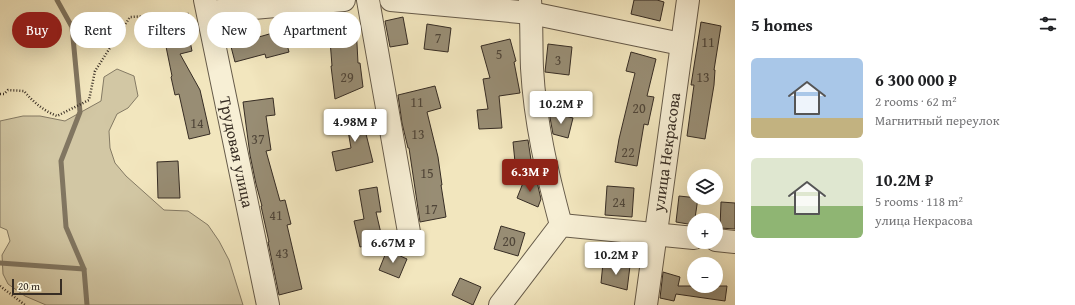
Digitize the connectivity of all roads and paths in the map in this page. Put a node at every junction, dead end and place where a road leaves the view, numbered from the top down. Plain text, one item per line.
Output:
1 (344, 0) edge
2 (368, 0) edge
3 (390, 0) edge
4 (688, 0) edge
5 (206, 6) edge
6 (531, 6) edge
7 (681, 44) junction
8 (0, 94) edge
9 (561, 225) junction
10 (409, 232) dead end
11 (654, 234) junction
12 (687, 237) edge
13 (723, 241) edge
14 (735, 242) edge
15 (0, 286) edge
16 (25, 305) edge
17 (268, 305) edge
18 (500, 305) edge
19 (646, 305) edge

1 - 5 street
2 - 10 street
3 - 6 street
4 - 7 street, улица Некрасова
5 - 8 path
5 - 17 street, Трудовая улица
6 - 7 street
6 - 9 street
7 - 11 street, улица Некрасова
9 - 11 street
9 - 18 street
11 - 12 street
11 - 19 street, улица Некрасова
13 - 14 street
15 - 16 path

